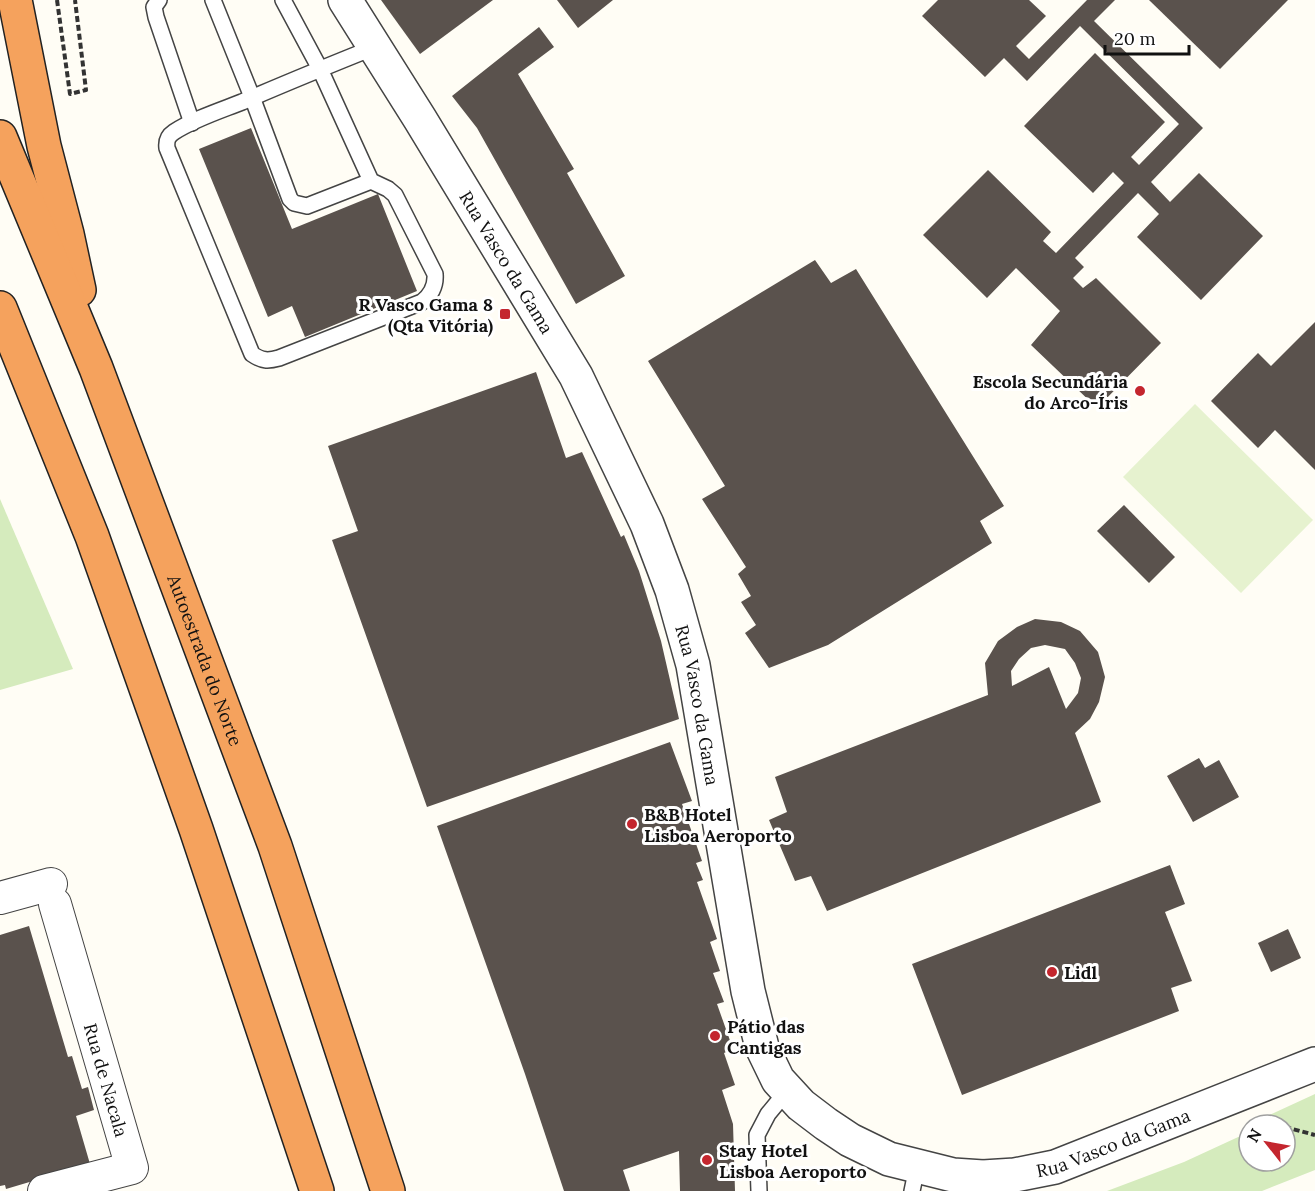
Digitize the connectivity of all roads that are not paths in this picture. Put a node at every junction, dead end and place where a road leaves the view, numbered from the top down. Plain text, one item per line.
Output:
1 (15, 0) edge
2 (159, 0) edge
3 (213, 0) edge
4 (283, 0) edge
5 (345, 0) edge
6 (375, 46) junction
7 (320, 69) junction
8 (252, 97) junction
9 (192, 123) junction
10 (0, 137) edge
11 (371, 181) junction
12 (0, 308) edge
13 (96, 368) junction
14 (0, 898) edge
15 (1315, 1064) edge
16 (787, 1091) junction
17 (915, 1179) edge
18 (44, 1191) edge
19 (317, 1191) edge
20 (388, 1191) edge
21 (759, 1191) edge

1 - 13 highway
2 - 9 lane
3 - 8 lane
4 - 7 lane
5 - 6 street, Rua Vasco da Gama
6 - 7 lane
6 - 16 street, Rua Vasco da Gama
7 - 8 lane
7 - 11 lane
8 - 9 lane
8 - 11 lane
9 - 11 lane
10 - 13 highway, Autoestrada do Norte
12 - 19 highway
13 - 20 highway, Autoestrada do Norte
14 - 18 street, Rua de Nacala
15 - 17 street, Rua Vasco da Gama
16 - 17 street, Rua Vasco da Gama
16 - 21 lane

